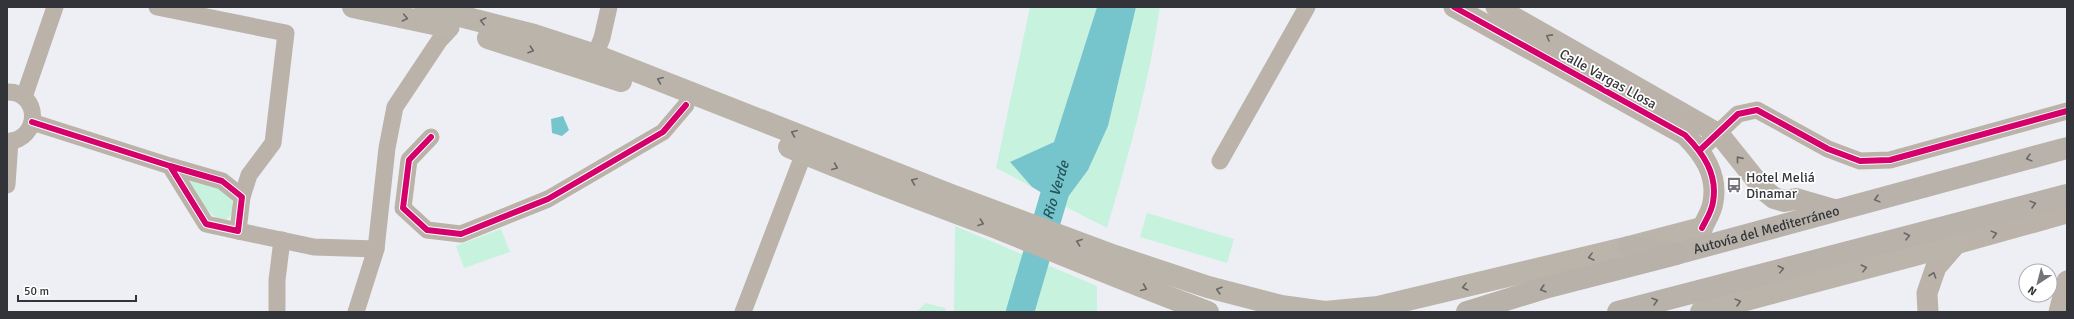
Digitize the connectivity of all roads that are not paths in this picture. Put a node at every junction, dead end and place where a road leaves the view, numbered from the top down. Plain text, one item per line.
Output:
1 (56, 7) edge
2 (157, 7) edge
3 (353, 7) edge
4 (609, 7) edge
5 (1307, 7) edge
6 (1496, 7) edge
7 (432, 8) edge
8 (1460, 9) edge
9 (451, 28) junction
10 (595, 55) junction
11 (7, 92) edge
12 (24, 97) junction
13 (686, 105) junction
14 (1652, 106) junction
15 (2067, 111) edge
16 (32, 122) junction
17 (1719, 134) junction
18 (431, 137) dead end
19 (8, 141) edge
20 (2067, 148) edge
21 (1700, 150) junction
22 (804, 154) junction
23 (1220, 161) dead end
24 (170, 166) junction
25 (7, 185) edge
26 (1764, 190) joint
27 (2067, 195) edge
28 (242, 197) junction
29 (948, 202) junction
30 (1834, 210) junction
31 (2067, 213) edge
32 (1702, 228) junction
33 (238, 231) junction
34 (282, 240) junction
35 (1956, 244) junction
36 (1629, 247) junction
37 (376, 249) junction
38 (1682, 252) junction
39 (1112, 265) junction
40 (2065, 286) edge
41 (277, 312) edge
42 (356, 312) edge
43 (743, 312) edge
44 (1208, 312) edge
45 (1466, 312) edge
46 (1618, 312) edge
47 (1700, 312) edge
48 (1928, 312) edge
49 (2059, 312) edge

1 - 12 street
2 - 28 street
3 -> 9 main road
4 - 10 street
5 - 23 street
14 -> 6 street, Calle Vargas Llosa
10 -> 7 main road
8 - 14 street, Calle Vargas Llosa
9 -> 13 main road
9 - 37 street
29 -> 10 main road
11 - 12 street
12 - 16 street
13 - 18 street
13 - 22 main road
14 - 17 street, Calle Vargas Llosa
14 - 21 street, Calle Vargas Llosa
15 - 17 street
16 - 19 street
16 - 24 street
17 - 21 street
26 -> 17 street, Calle Vargas Llosa
19 - 25 street
20 -> 30 highway, Autovía del Mediterráneo
21 - 32 street, Calle Vargas Llosa
22 -> 29 main road
22 - 43 street
24 - 28 street
24 - 33 street
26 - 30 highway
46 -> 27 highway
28 - 33 street
29 - 39 main road
30 - 38 highway, Autovía del Mediterráneo
35 -> 31 street
32 - 36 main road
32 - 38 highway
33 - 34 street
34 - 37 street
34 - 41 street
47 -> 35 main road
48 -> 35 street
36 - 38 highway
36 -> 39 main road
37 - 42 street
38 -> 45 highway, Autovía del Mediterráneo
39 -> 44 main road
40 - 49 street

